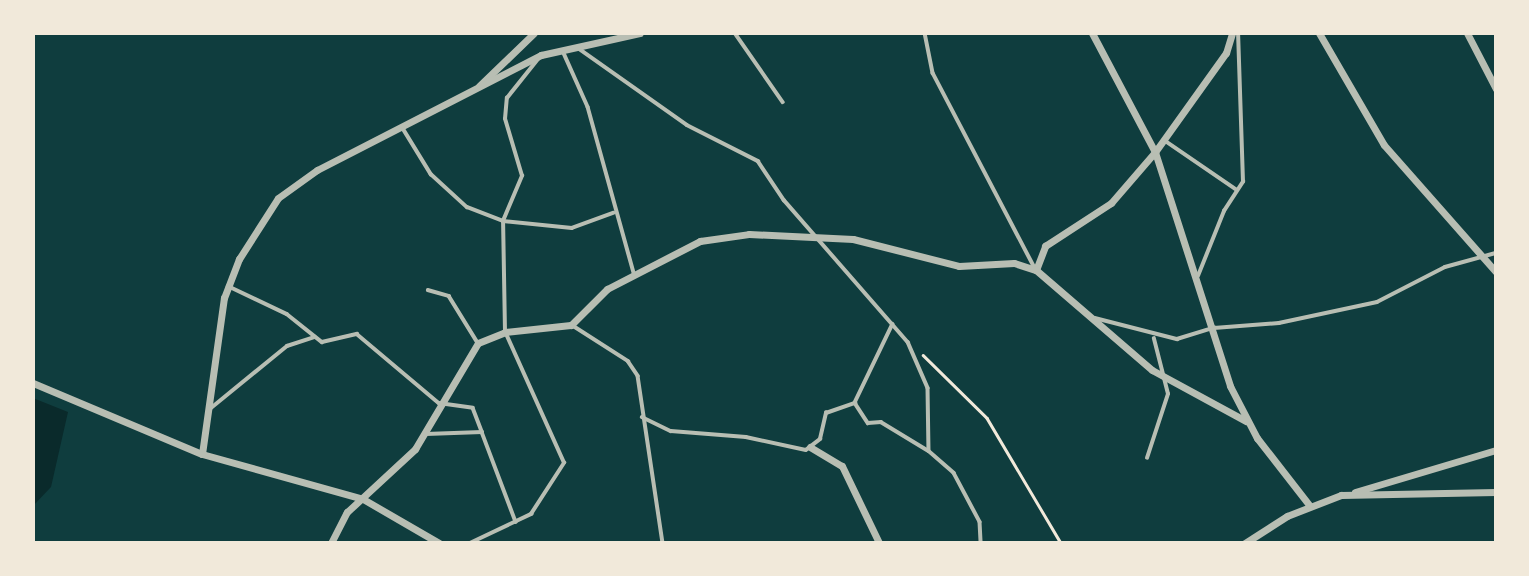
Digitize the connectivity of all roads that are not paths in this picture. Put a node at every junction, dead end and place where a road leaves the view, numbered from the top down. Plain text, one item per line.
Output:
1 (534, 33) edge
2 (640, 33) edge
3 (735, 33) edge
4 (926, 33) edge
5 (1092, 33) edge
6 (1232, 33) edge
7 (1238, 33) edge
8 (1319, 33) edge
9 (1467, 33) edge
10 (578, 48) junction
11 (563, 51) junction
12 (541, 55) junction
13 (1496, 89) edge
14 (470, 95) junction
15 (783, 102) dead end
16 (404, 130) junction
17 (1164, 140) junction
18 (1155, 152) junction
19 (1237, 190) junction
20 (613, 214) junction
21 (503, 221) junction
22 (820, 237) junction
23 (1496, 253) edge
24 (1483, 256) junction
25 (1036, 270) junction
26 (1496, 272) edge
27 (635, 275) junction
28 (1198, 276) junction
29 (228, 286) junction
30 (428, 290) dead end
31 (1090, 317) junction
32 (893, 323) junction
33 (571, 324) junction
34 (1214, 328) junction
35 (505, 332) junction
36 (315, 337) junction
37 (1154, 338) junction
38 (478, 343) junction
39 (1166, 378) junction
40 (33, 383) edge
41 (439, 403) junction
42 (855, 403) junction
43 (210, 408) junction
44 (642, 417) junction
45 (1246, 421) junction
46 (482, 432) junction
47 (423, 434) junction
48 (810, 447) junction
49 (1496, 450) edge
50 (929, 451) junction
51 (202, 454) junction
52 (1147, 458) dead end
53 (1496, 492) edge
54 (1341, 495) junction
55 (363, 499) junction
56 (1310, 506) junction
57 (516, 522) junction
58 (423, 533) junction
59 (331, 543) edge
60 (423, 543) edge
61 (439, 543) edge
62 (470, 543) edge
63 (663, 543) edge
64 (879, 543) edge
65 (981, 543) edge
66 (1245, 543) edge

1 - 14 street
2 - 10 street
3 - 15 lane
4 - 25 lane
5 - 18 street
6 - 17 street
7 - 19 lane
8 - 24 street
9 - 13 street
10 - 11 street
10 - 22 lane
11 - 12 street
11 - 20 lane
12 - 14 street
12 - 21 lane
14 - 16 street
16 - 21 lane
16 - 29 street
17 - 18 street
17 - 19 lane
18 - 25 street
18 - 28 street
19 - 28 lane
20 - 21 lane
20 - 27 lane
21 - 35 lane
22 - 25 street
22 - 27 street
22 - 32 lane
23 - 24 lane
24 - 26 street
24 - 34 lane
25 - 31 street
27 - 33 street
28 - 34 street
29 - 36 lane
29 - 43 street
30 - 38 lane
31 - 37 lane
31 - 39 street
32 - 42 lane
32 - 50 lane
33 - 35 street
33 - 44 lane
34 - 37 lane
34 - 45 street
35 - 38 street
35 - 57 lane
36 - 41 lane
36 - 43 lane
37 - 39 lane
38 - 41 street
39 - 45 street
39 - 52 lane
40 - 51 street
41 - 46 lane
41 - 47 street
42 - 48 lane
42 - 50 lane
43 - 51 street
44 - 48 lane
44 - 63 lane
45 - 56 street
46 - 47 lane
46 - 57 lane
47 - 55 street
48 - 64 street
49 - 54 street
50 - 65 lane
51 - 55 street
53 - 54 street
54 - 56 street
55 - 58 street
55 - 59 street
56 - 66 street
57 - 62 lane
58 - 60 street
58 - 61 street

